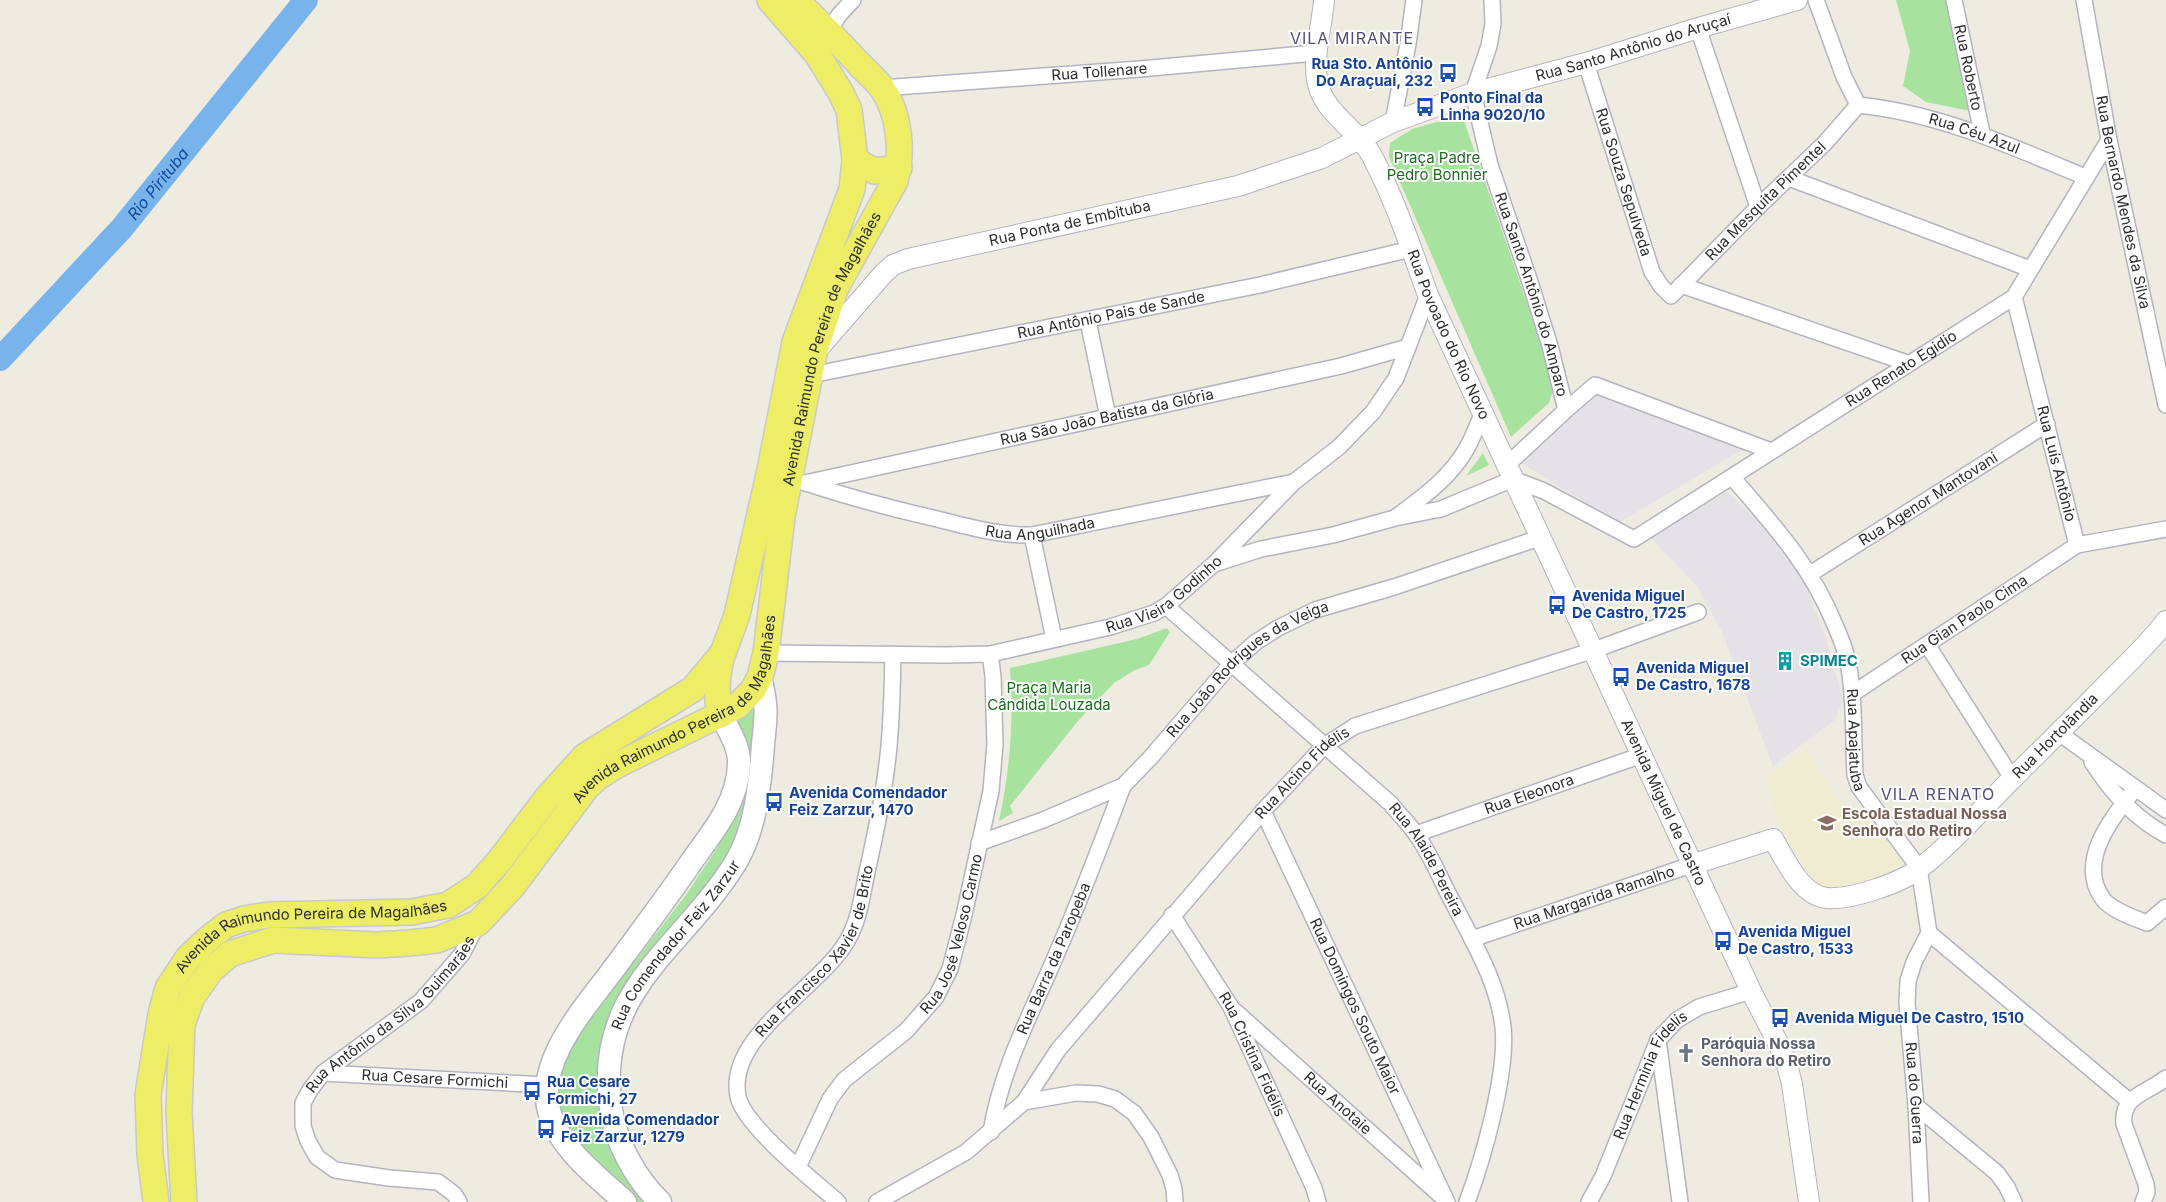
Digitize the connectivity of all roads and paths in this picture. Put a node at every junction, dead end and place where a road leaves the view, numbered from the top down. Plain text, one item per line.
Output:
1 (770, 0) edge
2 (795, 0) edge
3 (853, 0) edge
4 (1324, 0) edge
5 (1414, 0) edge
6 (1492, 0) edge
7 (1797, 0) edge
8 (1816, 0) edge
9 (1954, 0) edge
10 (2084, 0) edge
11 (1698, 28) junction
12 (829, 31) junction
13 (1315, 53) junction
14 (817, 54) junction
15 (1586, 63) junction
16 (1473, 93) junction
17 (885, 94) junction
18 (1858, 105) junction
19 (849, 110) junction
20 (1393, 122) junction
21 (1982, 134) junction
22 (2109, 140) junction
23 (1365, 147) junction
24 (855, 160) junction
25 (899, 168) junction
26 (2085, 177) junction
27 (1789, 178) junction
28 (1758, 207) junction
29 (1411, 249) junction
30 (2030, 269) junction
31 (1676, 291) junction
32 (1428, 295) junction
33 (2014, 297) junction
34 (1088, 320) junction
35 (1408, 347) junction
36 (1907, 363) junction
37 (812, 364) junction
38 (2166, 405) edge
39 (1566, 410) junction
40 (1483, 412) junction
41 (1108, 417) junction
42 (2047, 424) junction
43 (1771, 451) junction
44 (1510, 472) junction
45 (1732, 476) junction
46 (797, 482) junction
47 (1294, 482) junction
48 (1395, 518) junction
49 (2166, 529) edge
50 (1032, 535) junction
51 (1539, 538) junction
52 (2077, 545) junction
53 (1214, 564) junction
54 (1810, 574) junction
55 (1166, 606) junction
56 (1698, 612) dead end
57 (2166, 621) edge
58 (1054, 639) junction
59 (1928, 646) junction
60 (1594, 650) junction
61 (723, 653) junction
62 (894, 654) junction
63 (990, 654) junction
64 (1231, 664) junction
65 (763, 665) junction
66 (1852, 694) junction
67 (721, 715) junction
68 (2059, 733) junction
69 (1324, 746) junction
70 (1642, 756) junction
71 (2089, 756) junction
72 (738, 773) junction
73 (761, 774) junction
74 (2012, 778) junction
75 (1124, 786) junction
76 (2135, 789) junction
77 (2123, 803) junction
78 (2166, 810) edge
79 (1263, 811) junction
80 (1416, 834) junction
81 (2166, 835) edge
82 (1773, 839) joint
83 (979, 843) junction
84 (1694, 864) junction
85 (1919, 868) junction
86 (2166, 907) edge
87 (1172, 916) junction
88 (478, 923) junction
89 (1929, 933) junction
90 (1472, 939) junction
91 (1751, 992) junction
92 (1230, 1007) junction
93 (1658, 1040) junction
94 (323, 1074) junction
95 (547, 1085) junction
96 (2164, 1086) edge
97 (2129, 1101) junction
98 (1024, 1102) junction
99 (1916, 1106) junction
100 (991, 1132) junction
101 (798, 1167) junction
102 (654, 1200) edge
103 (1446, 1200) edge
104 (156, 1202) edge
105 (184, 1202) edge
106 (459, 1202) edge
107 (625, 1202) edge
108 (838, 1202) edge
109 (877, 1202) edge
110 (1175, 1202) edge
111 (1318, 1202) edge
112 (1466, 1202) edge
113 (1589, 1202) edge
114 (1680, 1202) edge
115 (1809, 1202) edge
116 (1921, 1202) edge
117 (2014, 1202) edge
118 (2143, 1202) edge

1 - 14 main road, Avenida Raimundo Pereira de Magalhães
2 - 12 main road, Avenida Raimundo Pereira de Magalhães
3 - 12 street
4 - 13 street, Rua Povoado do Rio Novo
5 - 20 street
6 - 16 street
7 - 11 street, Rua Santo Antônio do Aruçaí
8 - 18 street
9 - 21 street, Rua Roberto
10 - 22 street, Rua Bernardo Mendes da Silva
11 - 15 street, Rua Santo Antônio do Aruçaí
11 - 28 street
12 - 14 street
12 - 17 main road, Avenida Raimundo Pereira de Magalhães
13 - 17 street, Rua Tollenare
13 - 23 street, Rua Povoado do Rio Novo
14 - 19 main road, Avenida Raimundo Pereira de Magalhães
15 - 16 street, Rua Santo Antônio do Aruçaí
15 - 31 street, Rua Souza Sepulveda
16 - 20 street, Rua Santo Antônio do Aruçaí
16 - 39 street, Rua Santo Antônio do Amparo
17 - 19 main road
17 - 25 main road, Avenida Raimundo Pereira de Magalhães
18 - 21 street, Rua Céu Azul
18 - 27 street, Rua Mesquita Pimentel
19 - 24 main road, Avenida Raimundo Pereira de Magalhães
20 - 23 street, Rua Santo Antônio do Aruçaí
21 - 26 street, Rua Céu Azul
22 - 26 street, Rua Renato Egidio
22 - 38 street, Rua Bernardo Mendes da Silva
23 - 29 street, Rua Povoado do Rio Novo
23 - 37 street, Rua Ponta de Embituba
24 - 25 main road
24 - 61 main road, Avenida Raimundo Pereira de Magalhães
25 - 37 main road, Avenida Raimundo Pereira de Magalhães
26 - 30 street, Rua Renato Egidio
27 - 28 street, Rua Mesquita Pimentel
27 - 30 street
28 - 31 street, Rua Mesquita Pimentel
29 - 32 street, Rua Povoado do Rio Novo
29 - 34 street, Rua Antônio Pais de Sande
30 - 33 street, Rua Renato Egidio
31 - 36 street
32 - 35 street, Rua Vieira Godinho
32 - 40 street, Rua Povoado do Rio Novo
33 - 36 street, Rua Renato Egidio
33 - 42 street, Rua Luís Antônio
34 - 37 street, Rua Antônio Pais de Sande
34 - 41 street
35 - 41 street, Rua São João Batista da Glória
35 - 47 street, Rua Vieira Godinho
36 - 43 street, Rua Renato Egidio
37 - 46 main road, Avenida Raimundo Pereira de Magalhães
39 - 43 street
39 - 44 street
40 - 44 street, Avenida Miguel de Castro
40 - 48 street, Rua Povoado do Rio Novo
41 - 46 street, Rua São João Batista da Glória
42 - 52 street, Rua Luís Antônio
42 - 54 street, Rua Agenor Mantovani
43 - 45 street, Rua Renato Egidio
44 - 45 street, Rua Renato Egidio
44 - 48 street, Rua Povoado do Rio Novo
44 - 51 street, Avenida Miguel de Castro
45 - 54 street, Rua Apajatuba
46 - 50 street, Rua Anguilhada
46 - 65 main road, Avenida Raimundo Pereira de Magalhães
47 - 50 street, Rua Anguilhada
47 - 53 street, Rua Vieira Godinho
48 - 53 street, Rua Povoado do Rio Novo
49 - 52 street
50 - 58 street
51 - 60 street, Avenida Miguel de Castro
51 - 64 street, Rua João Rodrigues da Veiga
52 - 59 street, Rua Gian Paolo Cima
53 - 55 street, Rua Vieira Godinho
54 - 66 street, Rua Apajatuba
55 - 58 street, Rua Vieira Godinho
55 - 64 street, Rua Alaide Pereira
56 - 60 street, Rua Alcino Fidélis
57 - 68 street, Rua Hortolãndia
58 - 63 street, Rua Vieira Godinho
59 - 66 street, Rua Gian Paolo Cima
59 - 74 street
60 - 69 street, Rua Alcino Fidélis
60 - 70 street, Avenida Miguel de Castro
61 - 65 main road
61 - 67 main road
61 - 104 main road, Avenida Raimundo Pereira de Magalhães
62 - 63 street, Rua Vieira Godinho
62 - 65 street, Rua Vieira Godinho
62 - 101 street, Rua Francisco Xavier de Brito
63 - 83 street, Rua José Veloso Carmo
64 - 69 street, Rua Alaide Pereira
64 - 75 street, Rua João Rodrigues da Veiga
65 - 67 main road, Avenida Raimundo Pereira de Magalhães
65 - 73 main road, Rua Comendador Feiz Zarzur
66 - 85 street, Rua Apajatuba
67 - 72 main road
67 - 88 main road, Avenida Raimundo Pereira de Magalhães
68 - 71 street
68 - 74 street, Rua Hortolãndia
69 - 79 street, Rua Alcino Fidélis
69 - 80 street, Rua Alaide Pereira
70 - 80 street, Rua Eleonora
70 - 84 street, Avenida Miguel de Castro
71 - 76 street
71 - 77 street
72 - 73 main road
72 - 95 main road
73 - 102 main road, Rua Comendador Feiz Zarzur
74 - 85 street, Rua Hortolãndia
75 - 83 street, Rua João Rodrigues da Veiga
75 - 100 street, Rua Barra da Paropeba
76 - 77 street
76 - 78 street
77 - 81 street
77 - 86 street
79 - 87 street, Rua Alcino Fidélis
79 - 103 street, Rua Domingos Souto Maior
80 - 90 street, Rua Alaide Pereira
82 - 84 street, Rua Margarida Ramalho
82 - 85 street, Rua Hortolãndia
83 - 101 street, Rua José Veloso Carmo
84 - 90 street, Rua Margarida Ramalho
84 - 91 street, Avenida Miguel de Castro
85 - 89 street
87 - 92 street, Rua Cristina Fidélis
87 - 98 street, Rua Alcino Fidélis
88 - 94 street, Rua Antônio da Silva Guimarães
88 - 105 main road, Avenida Raimundo Pereira de Magalhães
89 - 97 street
89 - 99 street, Rua do Guerra
90 - 112 street, Rua Alaide Pereira
91 - 93 street, Rua Herminia Fidelis
91 - 115 street, Avenida Miguel de Castro
92 - 103 street, Rua Anotaie
92 - 111 street, Rua Cristina Fidélis
93 - 113 street, Rua Herminia Fidelis
93 - 114 street
94 - 95 street, Rua Cesare Formichi
94 - 106 street, Rua Antônio da Silva Guimarães
95 - 107 main road
96 - 97 street
97 - 118 street
98 - 100 street, Rua Alcino Fidélis
98 - 110 street
99 - 116 street, Rua do Guerra
99 - 117 street
100 - 109 street, Rua Alcino Fidélis
101 - 108 street, Rua Francisco Xavier de Brito

